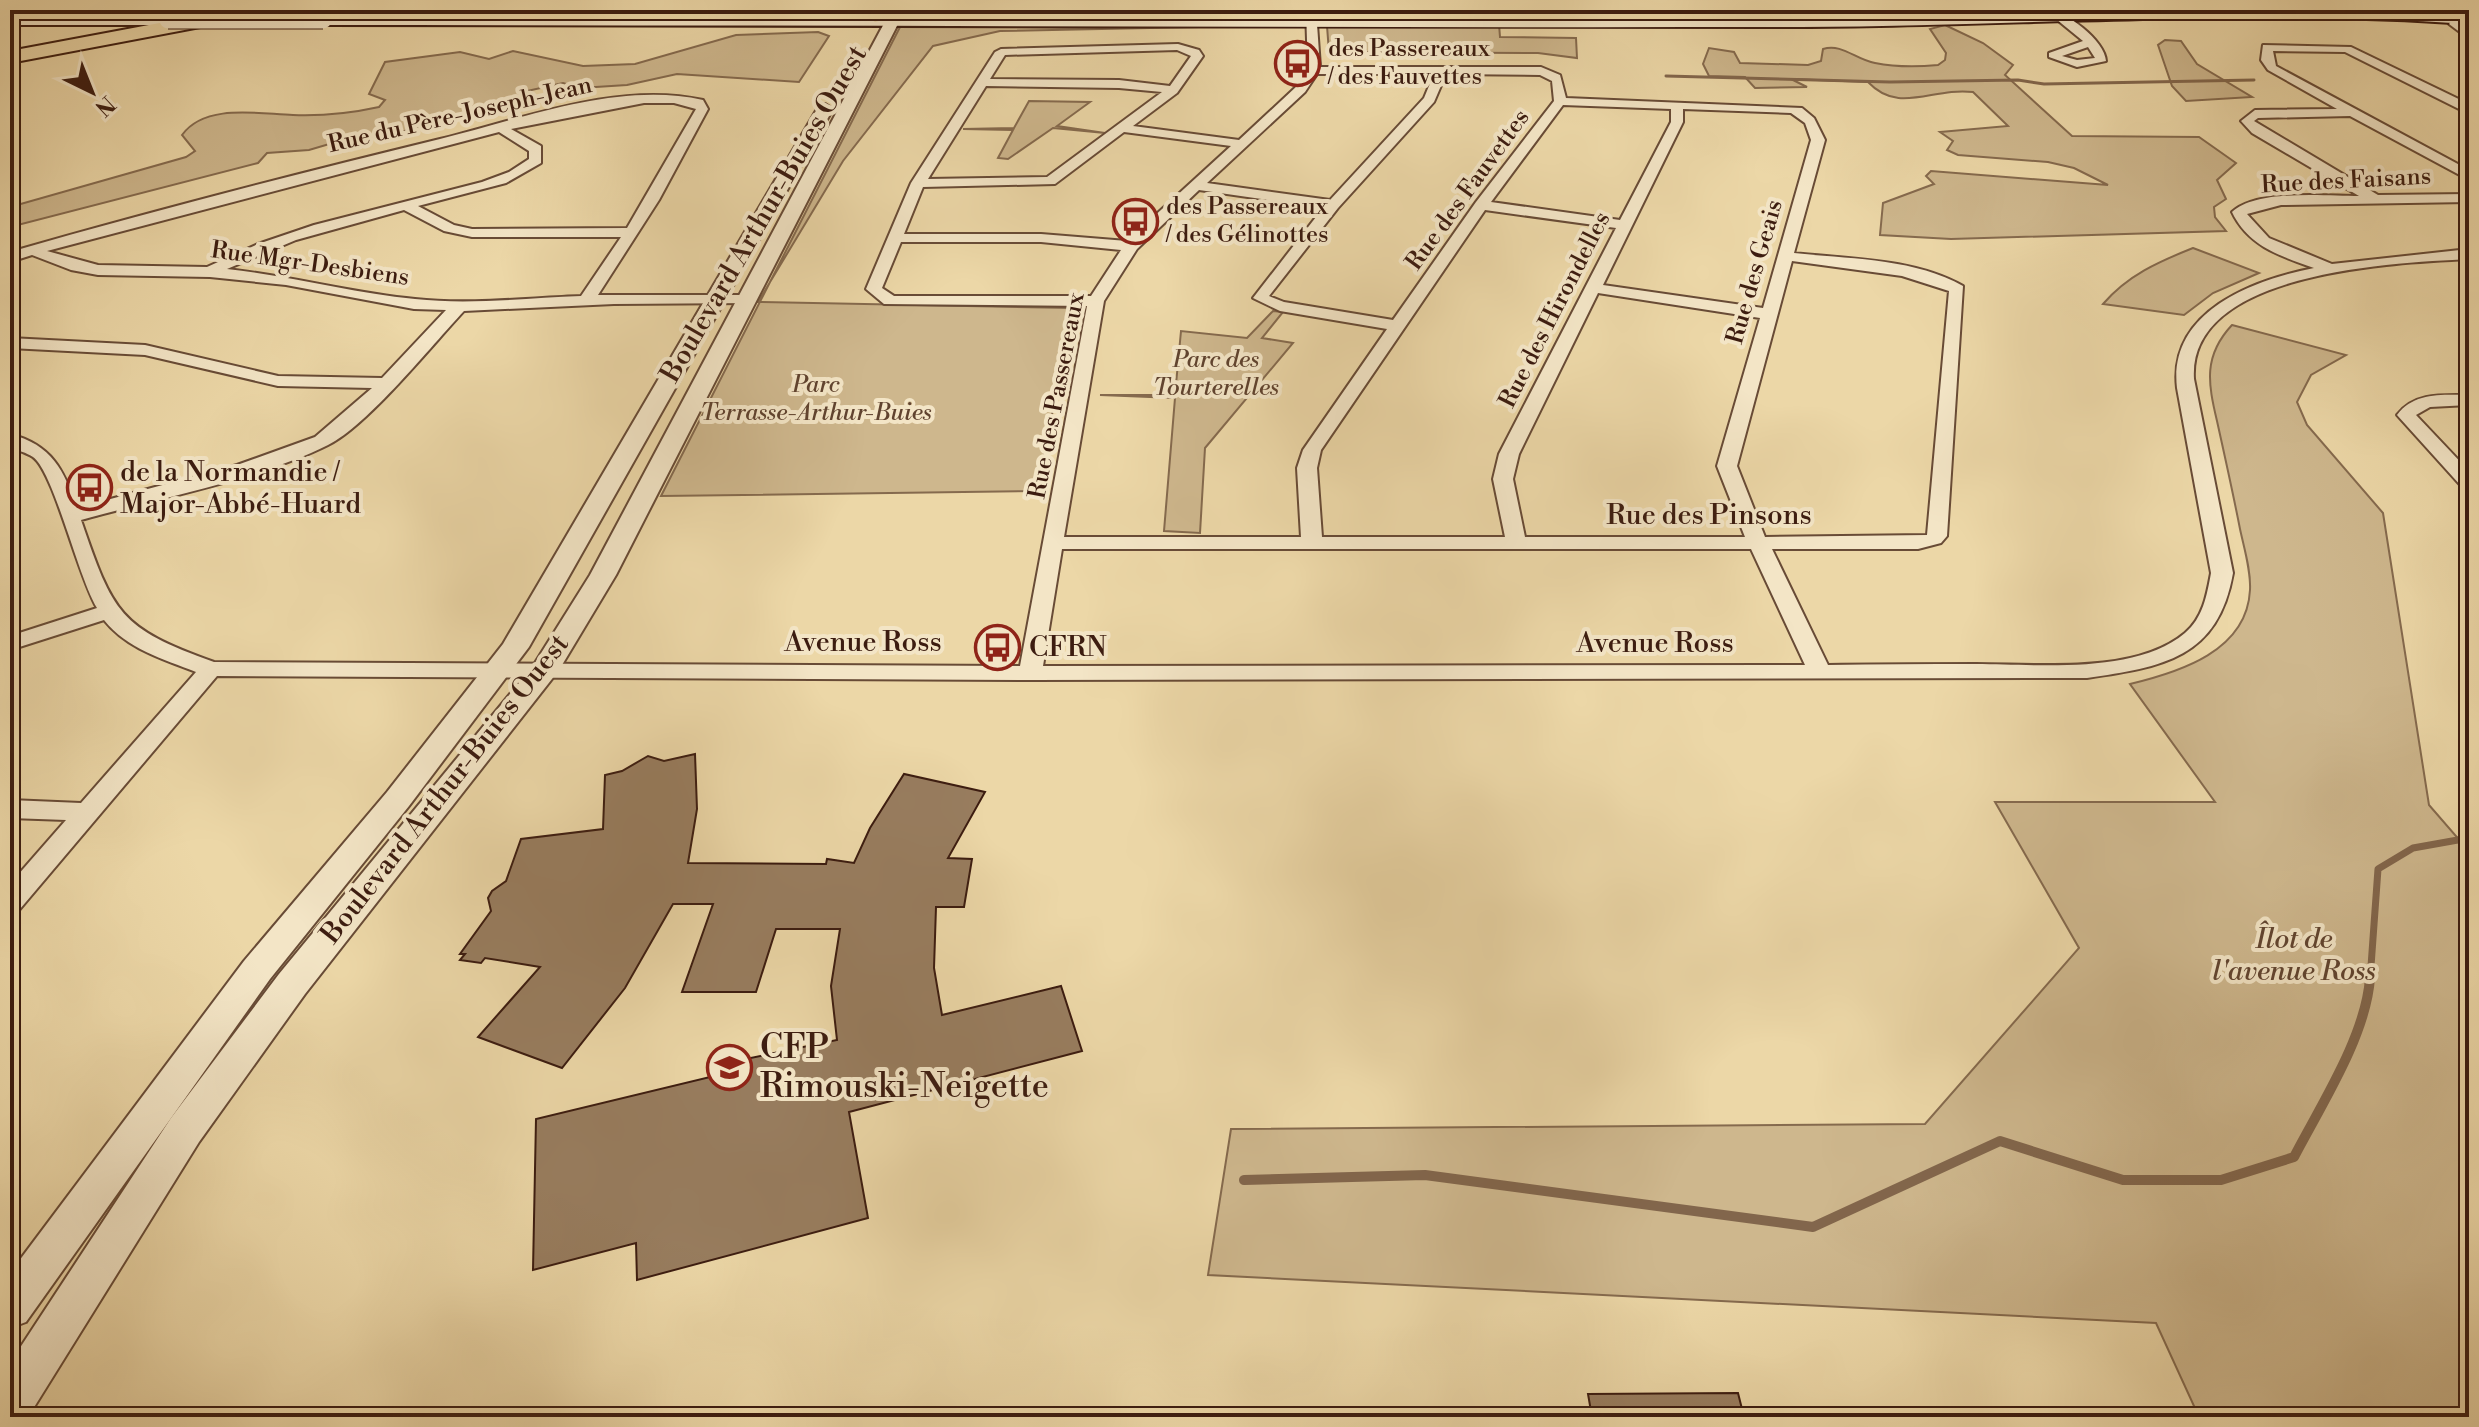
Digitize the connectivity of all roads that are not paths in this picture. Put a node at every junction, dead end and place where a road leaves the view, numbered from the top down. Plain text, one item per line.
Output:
1 (259, 10) edge
2 (2053, 12) edge
3 (886, 15) edge
4 (1312, 16) edge
5 (1646, 16) edge
6 (2459, 18) edge
7 (10, 20) edge
8 (2469, 36) edge
9 (2091, 42) dead end
10 (10, 55) edge
11 (1314, 70) junction
12 (1441, 71) junction
13 (982, 82) junction
14 (1173, 90) junction
15 (1560, 101) junction
16 (1677, 105) junction
17 (2469, 109) edge
18 (2353, 112) junction
19 (1121, 128) junction
20 (502, 129) junction
21 (1243, 144) junction
22 (2469, 176) edge
23 (918, 183) junction
24 (1198, 186) junction
25 (2469, 198) edge
26 (2375, 199) junction
27 (406, 205) junction
28 (1333, 205) junction
29 (1481, 205) junction
30 (1625, 225) junction
31 (632, 232) junction
32 (897, 238) junction
33 (1131, 246) junction
34 (31, 250) junction
35 (2469, 254) edge
36 (1785, 256) junction
37 (10, 257) edge
38 (2328, 268) junction
39 (210, 272) junction
40 (1594, 288) junction
41 (1096, 301) junction
42 (585, 302) junction
43 (727, 305) junction
44 (459, 306) junction
45 (1767, 314) junction
46 (1398, 326) junction
47 (10, 343) edge
48 (387, 383) junction
49 (2469, 400) edge
50 (10, 440) edge
51 (2469, 483) edge
52 (71, 516) junction
53 (1312, 541) junction
54 (1516, 542) junction
55 (1053, 543) junction
56 (1758, 544) junction
57 (107, 612) junction
58 (10, 643) edge
59 (211, 669) junction
60 (499, 670) junction
61 (545, 670) junction
62 (1820, 672) junction
63 (1030, 673) junction
64 (10, 809) edge
65 (88, 812) junction
66 (10, 902) edge
67 (10, 1308) edge
68 (10, 1404) edge

1 - 10 highway
2 - 5 main road
2 - 6 main road
2 - 9 street
3 - 4 main road
3 - 7 main road, bridge
3 - 43 street, Boulevard Arthur-Buies Ouest
4 - 5 main road
4 - 11 street
6 - 8 street
11 - 12 street, Rue des Fauvettes
11 - 21 street, Rue des Passereaux
12 - 15 street, Rue des Fauvettes
12 - 28 street
13 - 14 street
13 - 14 street
13 - 23 street
14 - 19 street
15 - 16 street, Rue des Geais
15 - 29 street, Rue des Fauvettes
16 - 30 street, Rue des Hirondelles
16 - 36 street, Rue des Geais
17 - 18 street
18 - 22 street
18 - 26 street
19 - 21 street
19 - 23 street
20 - 27 street
20 - 31 street, Rue du Père-Joseph-Jean
20 - 34 street, Rue du Père-Joseph-Jean
21 - 24 street, Rue des Passereaux
23 - 32 street
24 - 28 street
24 - 33 street, Rue des Passereaux
25 - 26 street, Rue des Faisans
26 - 38 street, Rue des Faisans
27 - 31 street
27 - 39 street
28 - 46 street
29 - 30 street
29 - 46 street, Rue des Fauvettes
30 - 40 street, Rue des Hirondelles
31 - 42 street, Rue du Père-Joseph-Jean
32 - 33 street
32 - 41 street
33 - 41 street, Rue des Passereaux
34 - 37 street, Rue du Père-Joseph-Jean
34 - 39 street, Rue Mgr-Desbiens
35 - 38 street, Avenue Ross
36 - 45 street, Rue des Geais
36 - 56 street, Rue des Pinsons
38 - 62 street, Avenue Ross
39 - 44 street, Rue Mgr-Desbiens
40 - 45 street
40 - 54 street, Rue des Hirondelles
41 - 55 street, Rue des Passereaux
42 - 43 street, Rue Mgr-Desbiens
42 - 44 street, Rue Mgr-Desbiens
43 - 60 street, Boulevard Arthur-Buies Ouest
43 - 61 street, Boulevard Arthur-Buies Ouest
44 - 48 street
45 - 56 street, Rue des Geais
46 - 53 street, Rue des Fauvettes
47 - 48 street
48 - 52 street
49 - 51 street
50 - 52 street
52 - 57 street
53 - 54 street, Rue des Pinsons
53 - 55 street, Rue des Pinsons
54 - 56 street, Rue des Pinsons
55 - 63 street, Rue des Passereaux
56 - 62 street, Rue des Geais
57 - 58 street
57 - 59 street
59 - 60 street, Avenue Ross
59 - 65 street
60 - 61 street, Avenue Ross
60 - 67 street, Boulevard Arthur-Buies Ouest
61 - 63 street, Avenue Ross
61 - 68 street, Boulevard Arthur-Buies Ouest
62 - 63 street, Avenue Ross
64 - 65 street
65 - 66 street

